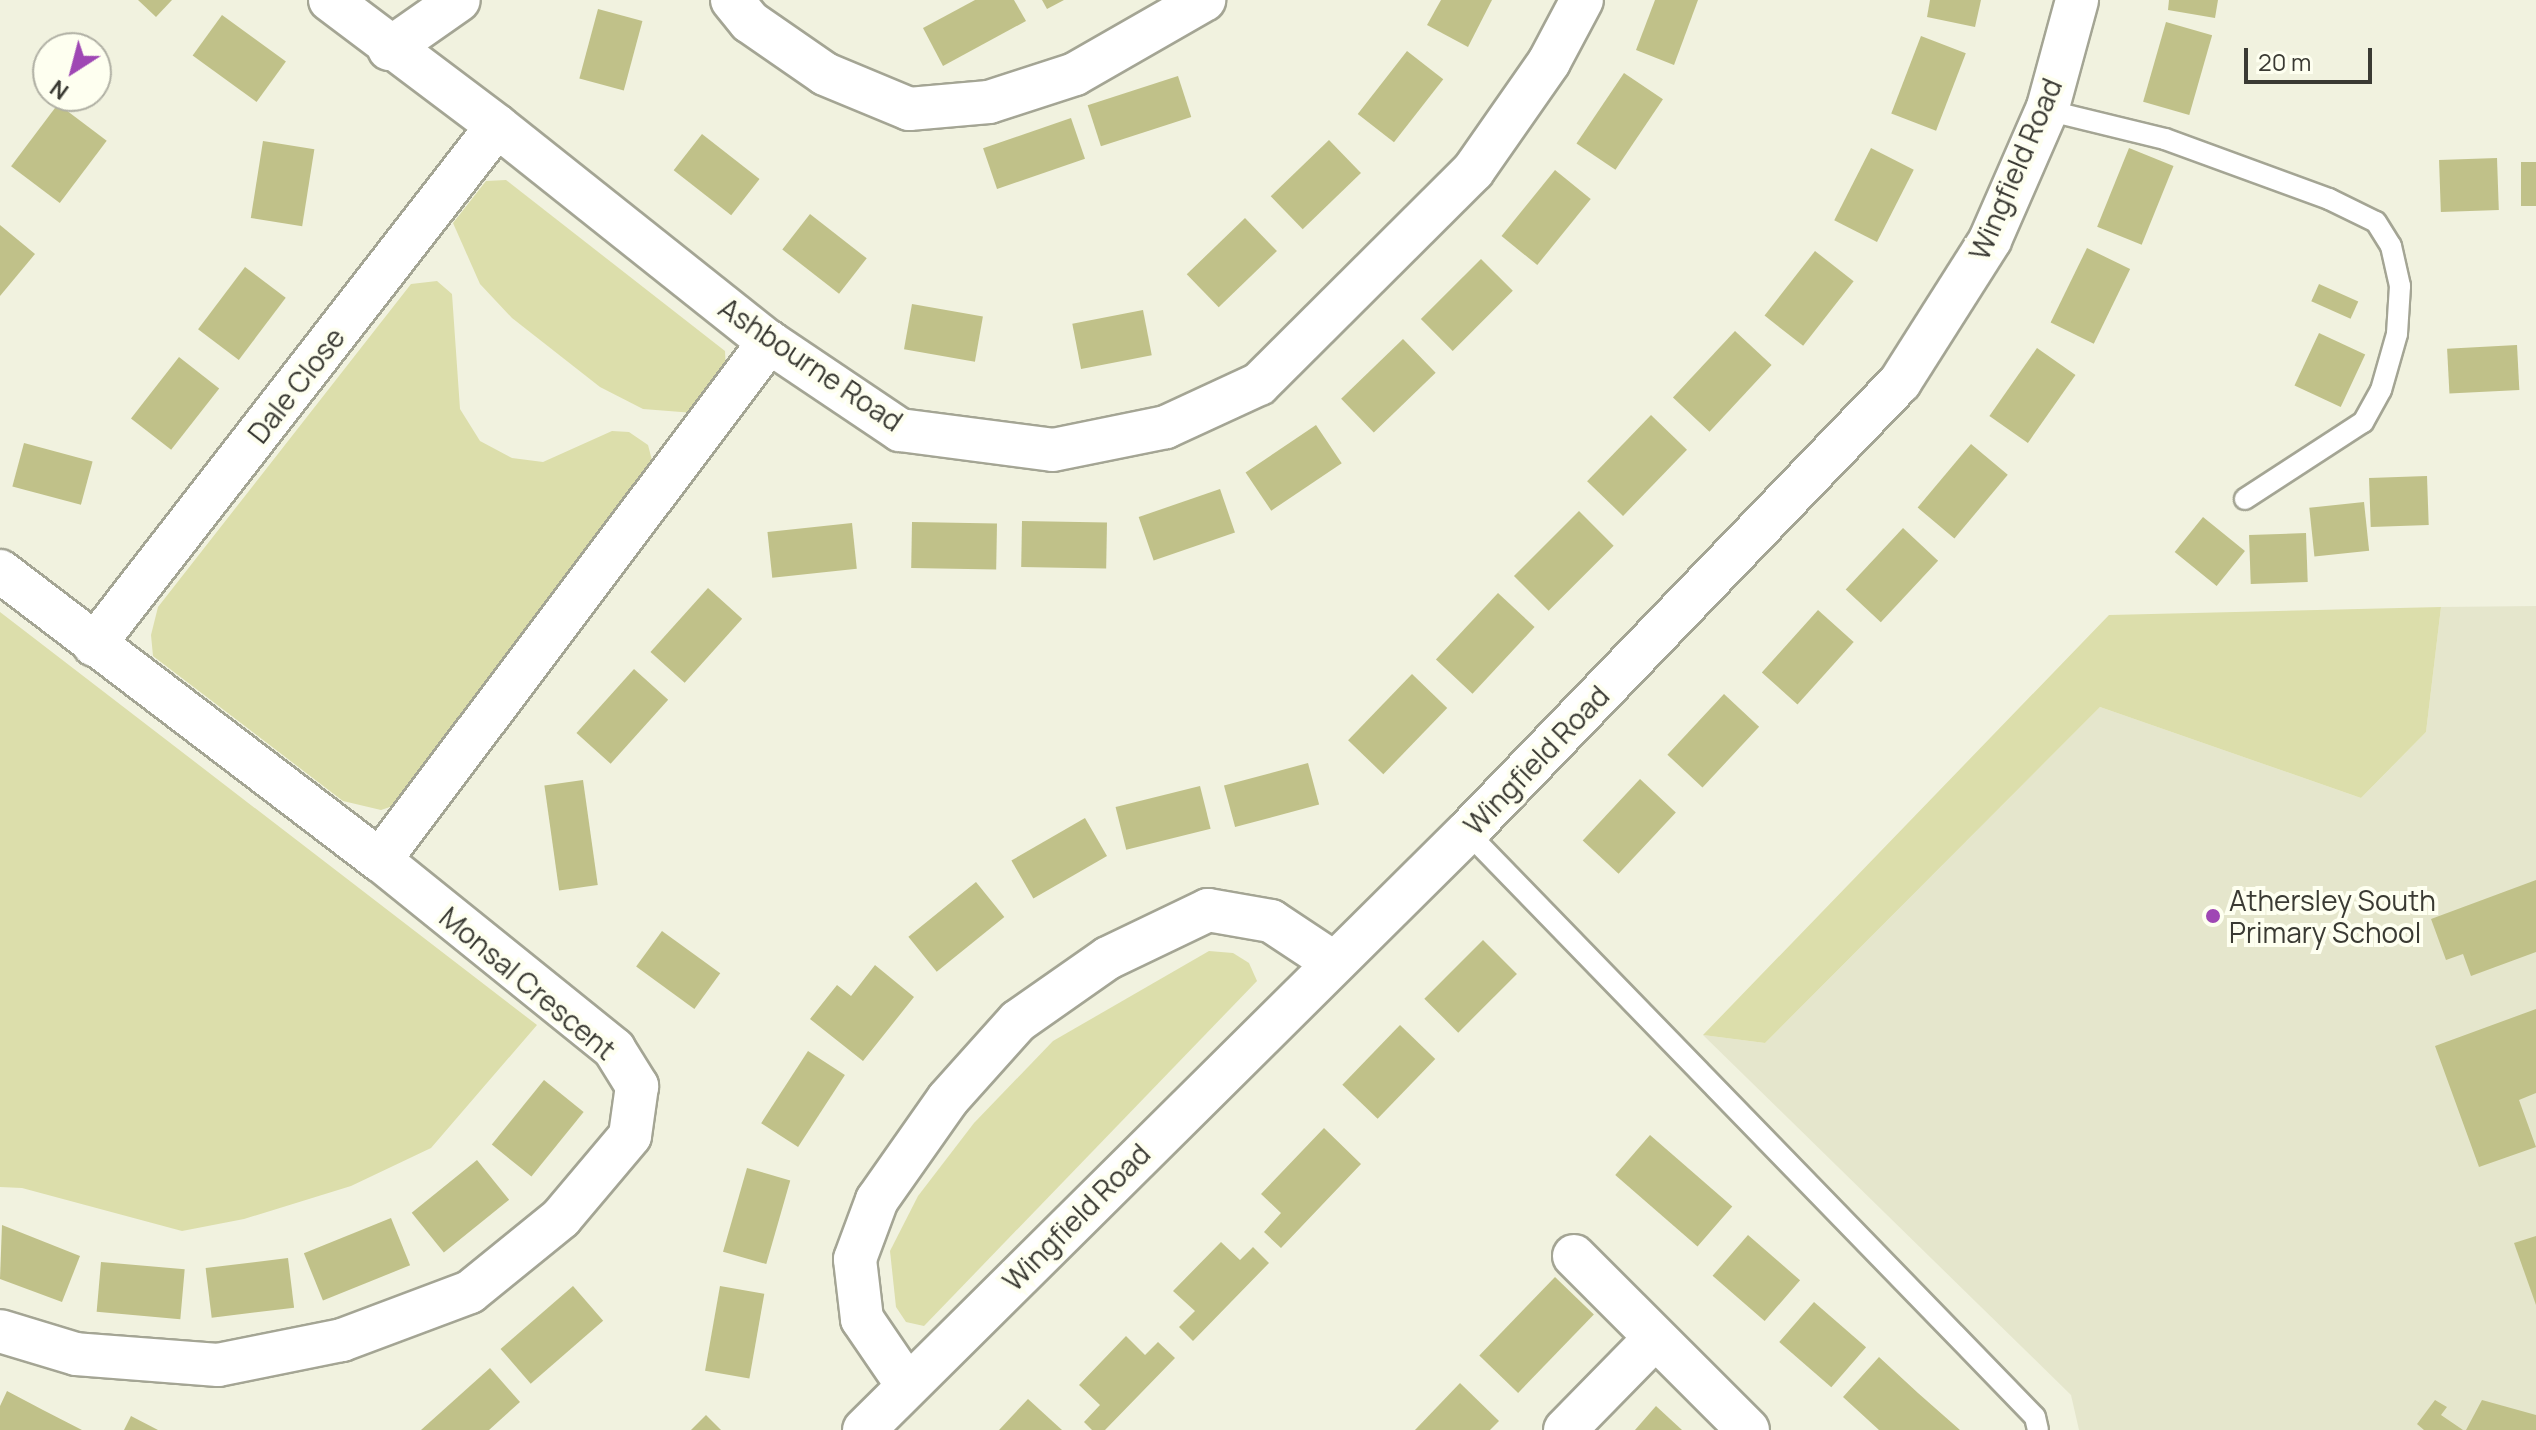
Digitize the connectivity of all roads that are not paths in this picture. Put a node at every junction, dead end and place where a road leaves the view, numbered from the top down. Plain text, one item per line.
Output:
1 (330, 0) edge
2 (459, 0) edge
3 (732, 0) edge
4 (1204, 0) edge
5 (1582, 0) edge
6 (2077, 0) edge
7 (389, 49) junction
8 (2046, 110) junction
9 (497, 126) junction
10 (769, 342) junction
11 (2245, 499) dead end
12 (0, 571) edge
13 (94, 645) junction
14 (1467, 832) junction
15 (380, 860) junction
16 (1333, 962) junction
17 (1574, 1256) dead end
18 (0, 1331) edge
19 (1654, 1339) junction
20 (907, 1385) junction
21 (864, 1430) edge
22 (1565, 1430) edge
23 (1748, 1430) edge
24 (2038, 1430) edge

1 - 7 street, Ashbourne Road
2 - 7 street
3 - 4 street
5 - 10 street, Ashbourne Road
6 - 8 street, Wingfield Road
7 - 9 street, Ashbourne Road
8 - 11 lane
8 - 14 street, Wingfield Road
9 - 10 street, Ashbourne Road
9 - 13 street, Dale Close
10 - 15 street
12 - 13 street, Monsal Crescent
13 - 15 street, Monsal Crescent
14 - 16 street, Wingfield Road
14 - 24 lane
15 - 18 street, Monsal Crescent
16 - 20 street, Wingfield Road
16 - 20 street
17 - 19 street
19 - 22 street
19 - 23 street
20 - 21 street, Wingfield Road

